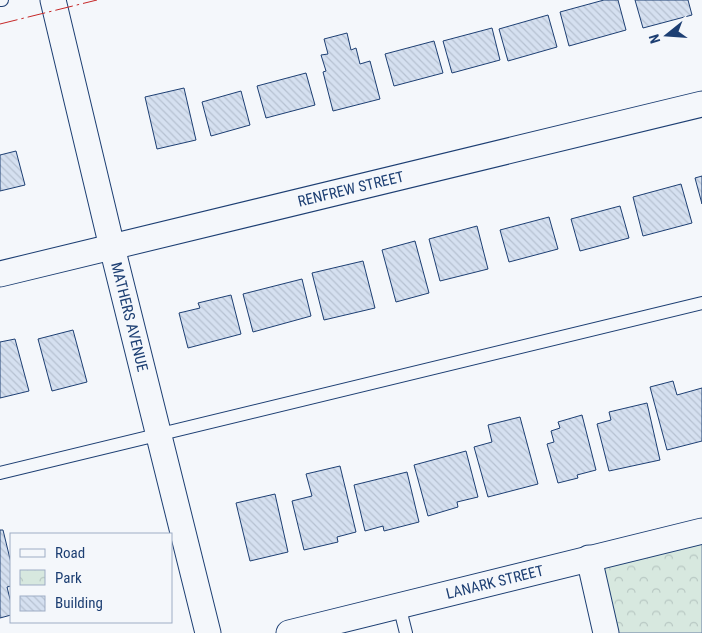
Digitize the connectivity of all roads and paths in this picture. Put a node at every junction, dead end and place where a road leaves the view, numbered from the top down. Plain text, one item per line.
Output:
1 (53, 0) edge
2 (702, 104) edge
3 (112, 247) junction
4 (0, 274) edge
5 (702, 303) edge
6 (158, 435) junction
7 (0, 473) edge
8 (702, 531) edge
9 (589, 558) junction
10 (399, 605) junction
11 (208, 633) edge
12 (289, 633) edge
13 (406, 633) edge
14 (606, 633) edge

1 - 3 street, MATHERS AVENUE
2 - 3 street, RENFREW STREET
3 - 4 street, RENFREW STREET
3 - 6 street, MATHERS AVENUE
5 - 6 lane
6 - 7 lane
6 - 11 street, MATHERS AVENUE
8 - 9 street, LANARK STREET
9 - 10 street, LANARK STREET
9 - 14 street
10 - 12 street, LANARK STREET
10 - 13 lane

